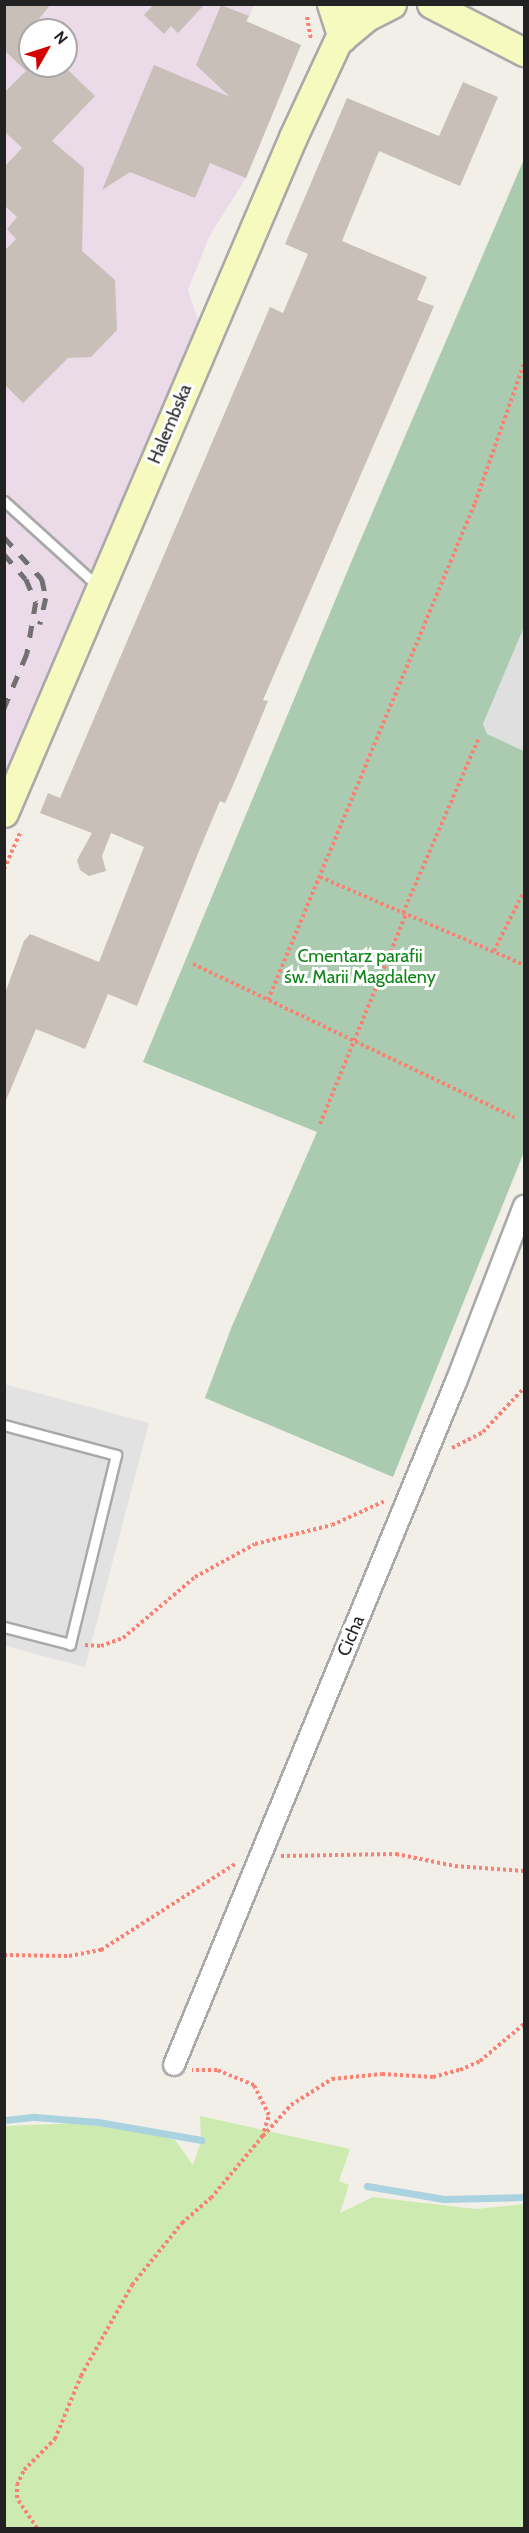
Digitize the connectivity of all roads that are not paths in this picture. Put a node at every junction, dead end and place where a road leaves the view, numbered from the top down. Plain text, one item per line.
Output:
1 (331, 4) edge
2 (355, 4) edge
3 (392, 4) edge
4 (431, 4) edge
5 (342, 38) junction
6 (525, 52) edge
7 (4, 501) edge
8 (102, 582) junction
9 (4, 813) edge
10 (525, 1206) edge
11 (4, 1425) edge
12 (4, 1627) edge
13 (174, 2065) road end

1 - 5 street
2 - 5 street, Halembska
3 - 5 street, Halembska
4 - 6 street
5 - 8 street, Halembska
7 - 8 lane
8 - 9 street, Halembska
10 - 13 street, Cicha
11 - 12 lane

